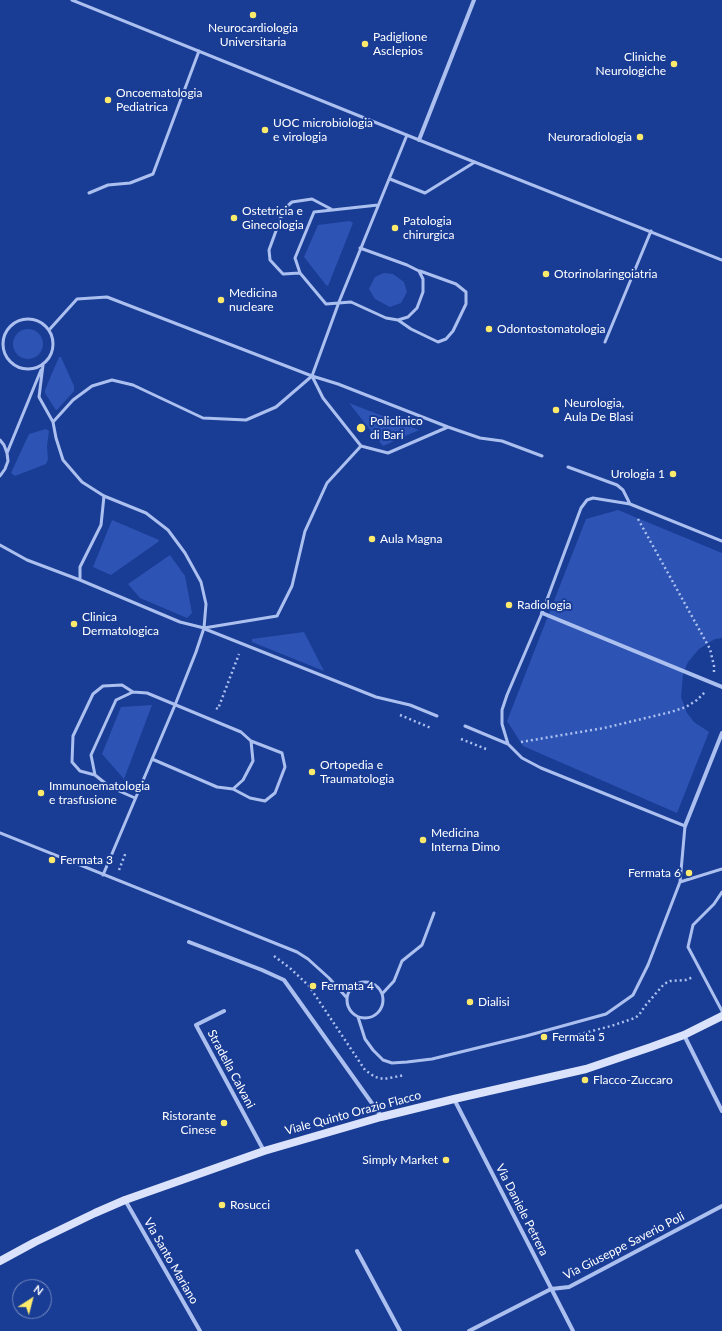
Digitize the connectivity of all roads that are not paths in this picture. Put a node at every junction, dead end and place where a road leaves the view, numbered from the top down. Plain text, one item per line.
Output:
1 (72, 0) edge
2 (474, 0) edge
3 (199, 51) junction
4 (407, 135) junction
5 (419, 140) junction
6 (475, 162) junction
7 (390, 179) junction
8 (89, 193) dead end
9 (378, 205) junction
10 (331, 209) junction
11 (651, 231) junction
12 (360, 248) junction
13 (722, 260) edge
14 (419, 271) junction
15 (300, 273) junction
16 (339, 302) junction
17 (398, 320) junction
18 (49, 330) junction
19 (605, 342) dead end
20 (44, 365) junction
21 (312, 376) junction
22 (53, 422) junction
23 (448, 428) junction
24 (0, 440) edge
25 (361, 446) junction
26 (7, 453) junction
27 (542, 456) dead end
28 (568, 466) dead end
29 (0, 476) edge
30 (104, 496) junction
31 (630, 504) junction
32 (722, 541) edge
33 (0, 545) edge
34 (80, 580) junction
35 (542, 613) junction
36 (204, 628) junction
37 (722, 687) edge
38 (133, 692) junction
39 (175, 705) junction
40 (437, 716) dead end
41 (465, 726) dead end
42 (722, 733) edge
43 (251, 741) junction
44 (508, 744) junction
45 (152, 759) junction
46 (95, 775) junction
47 (233, 789) junction
48 (135, 798) junction
49 (685, 826) junction
50 (0, 833) edge
51 (722, 869) edge
52 (103, 875) junction
53 (680, 882) junction
54 (722, 892) edge
55 (434, 913) dead end
56 (189, 942) dead end
57 (382, 994) junction
58 (347, 998) junction
59 (224, 1011) dead end
60 (722, 1011) edge
61 (722, 1016) edge
62 (358, 1017) junction
63 (684, 1035) junction
64 (454, 1099) junction
65 (722, 1111) edge
66 (381, 1117) junction
67 (264, 1151) junction
68 (125, 1200) junction
69 (722, 1206) edge
70 (357, 1251) dead end
71 (0, 1261) edge
72 (551, 1289) junction
73 (200, 1331) edge
74 (400, 1331) edge
75 (469, 1331) edge
76 (573, 1331) edge

1 - 3 lane
2 - 5 street
3 - 4 lane
3 - 8 lane
4 - 5 lane
4 - 7 lane
5 - 6 lane
6 - 7 lane
6 - 11 lane
7 - 9 lane
9 - 10 lane
9 - 12 lane
10 - 15 lane
10 - 15 lane
11 - 13 lane
11 - 19 lane
12 - 14 lane
12 - 16 lane
14 - 17 lane
14 - 17 lane
15 - 16 lane
16 - 17 lane
16 - 21 lane
18 - 20 lane
18 - 20 lane
18 - 21 lane
20 - 22 lane
20 - 26 lane
21 - 22 lane
21 - 23 lane
21 - 25 lane
22 - 30 lane
23 - 25 lane
23 - 27 lane
24 - 26 lane
25 - 36 lane
26 - 29 lane
28 - 31 lane
30 - 34 lane
30 - 36 lane
31 - 32 lane
31 - 35 lane
33 - 34 lane
34 - 36 lane
35 - 37 street
35 - 44 lane
36 - 39 lane
36 - 40 lane
38 - 39 lane
38 - 46 lane
38 - 46 lane
39 - 43 lane
39 - 45 lane
41 - 44 lane
42 - 49 street
43 - 47 lane
43 - 47 lane
44 - 49 lane
45 - 47 lane
45 - 48 lane
46 - 48 lane
48 - 52 lane
49 - 53 lane
50 - 52 lane
51 - 53 lane
52 - 58 lane
53 - 62 lane
54 - 60 lane
55 - 57 lane
56 - 66 street
57 - 58 lane
57 - 62 lane
58 - 62 lane
59 - 67 street, Stradella Calvani
61 - 63 street, Viale Quinto Orazio Flacco
63 - 64 street, Viale Quinto Orazio Flacco
63 - 65 street
64 - 66 street, Viale Quinto Orazio Flacco
64 - 72 street, Via Daniele Petrera
66 - 67 street, Viale Quinto Orazio Flacco
67 - 68 street, Viale Quinto Orazio Flacco
68 - 71 street, Viale Quinto Orazio Flacco
68 - 73 street, Via Santo Mariano
69 - 72 street, Via Giuseppe Saverio Poli
70 - 74 street
72 - 75 street, Via Giuseppe Saverio Poli
72 - 76 street, Via Daniele Petrera

